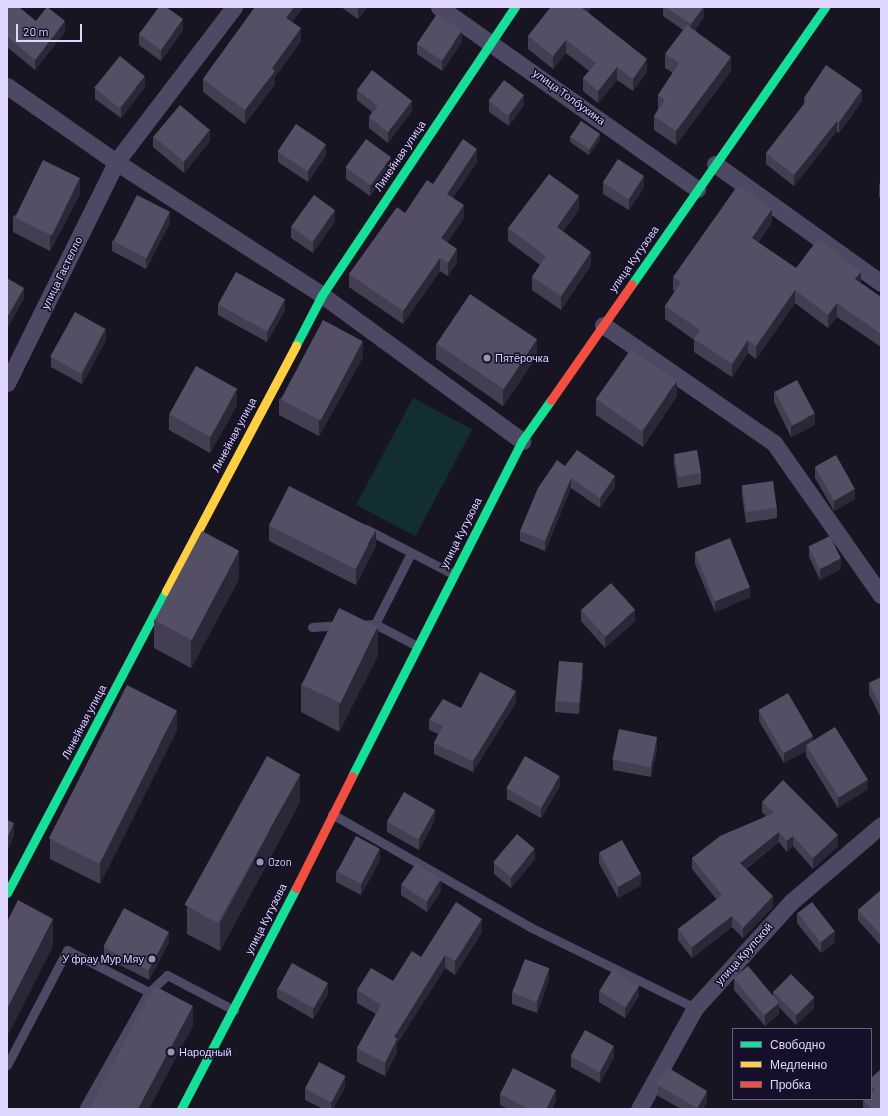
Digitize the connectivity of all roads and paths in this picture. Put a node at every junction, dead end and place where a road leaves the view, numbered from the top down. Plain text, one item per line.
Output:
1 (234, 7) edge
2 (439, 7) edge
3 (516, 7) edge
4 (825, 7) edge
5 (491, 42) junction
6 (7, 86) edge
7 (116, 162) junction
8 (715, 164) junction
9 (697, 188) junction
10 (881, 283) edge
11 (322, 295) junction
12 (603, 325) junction
13 (7, 383) edge
14 (522, 441) junction
15 (358, 525) edge
16 (411, 552) junction
17 (453, 574) junction
18 (881, 595) edge
19 (375, 624) junction
20 (312, 627) dead end
21 (417, 646) junction
22 (332, 814) junction
23 (881, 825) edge
24 (7, 893) edge
25 (148, 992) junction
26 (696, 1008) junction
27 (234, 1010) junction
28 (7, 1065) edge
29 (83, 1109) edge
30 (181, 1109) edge
31 (639, 1109) edge

1 - 7 street, улица Гастелло
2 - 5 street, улица Толбухина
3 - 5 street, Линейная улица
4 - 8 street, улица Кутузова
5 - 9 street, улица Толбухина
5 - 11 street, Линейная улица
6 - 7 street
7 - 11 street
7 - 13 street, улица Гастелло
8 - 9 street, улица Кутузова
8 - 10 street
9 - 12 street, улица Кутузова
11 - 14 street
11 - 24 street, Линейная улица
12 - 14 street, улица Кутузова
12 - 18 street
14 - 17 street, улица Кутузова
15 - 16 lane
16 - 17 lane
16 - 19 lane
17 - 21 street, улица Кутузова
19 - 20 lane
19 - 21 lane
21 - 22 street, улица Кутузова
22 - 26 lane
22 - 27 street, улица Кутузова
23 - 26 street, улица Крупской
25 - 27 lane
25 - 28 lane
25 - 29 lane
26 - 31 street, улица Крупской
27 - 30 street, улица Кутузова

